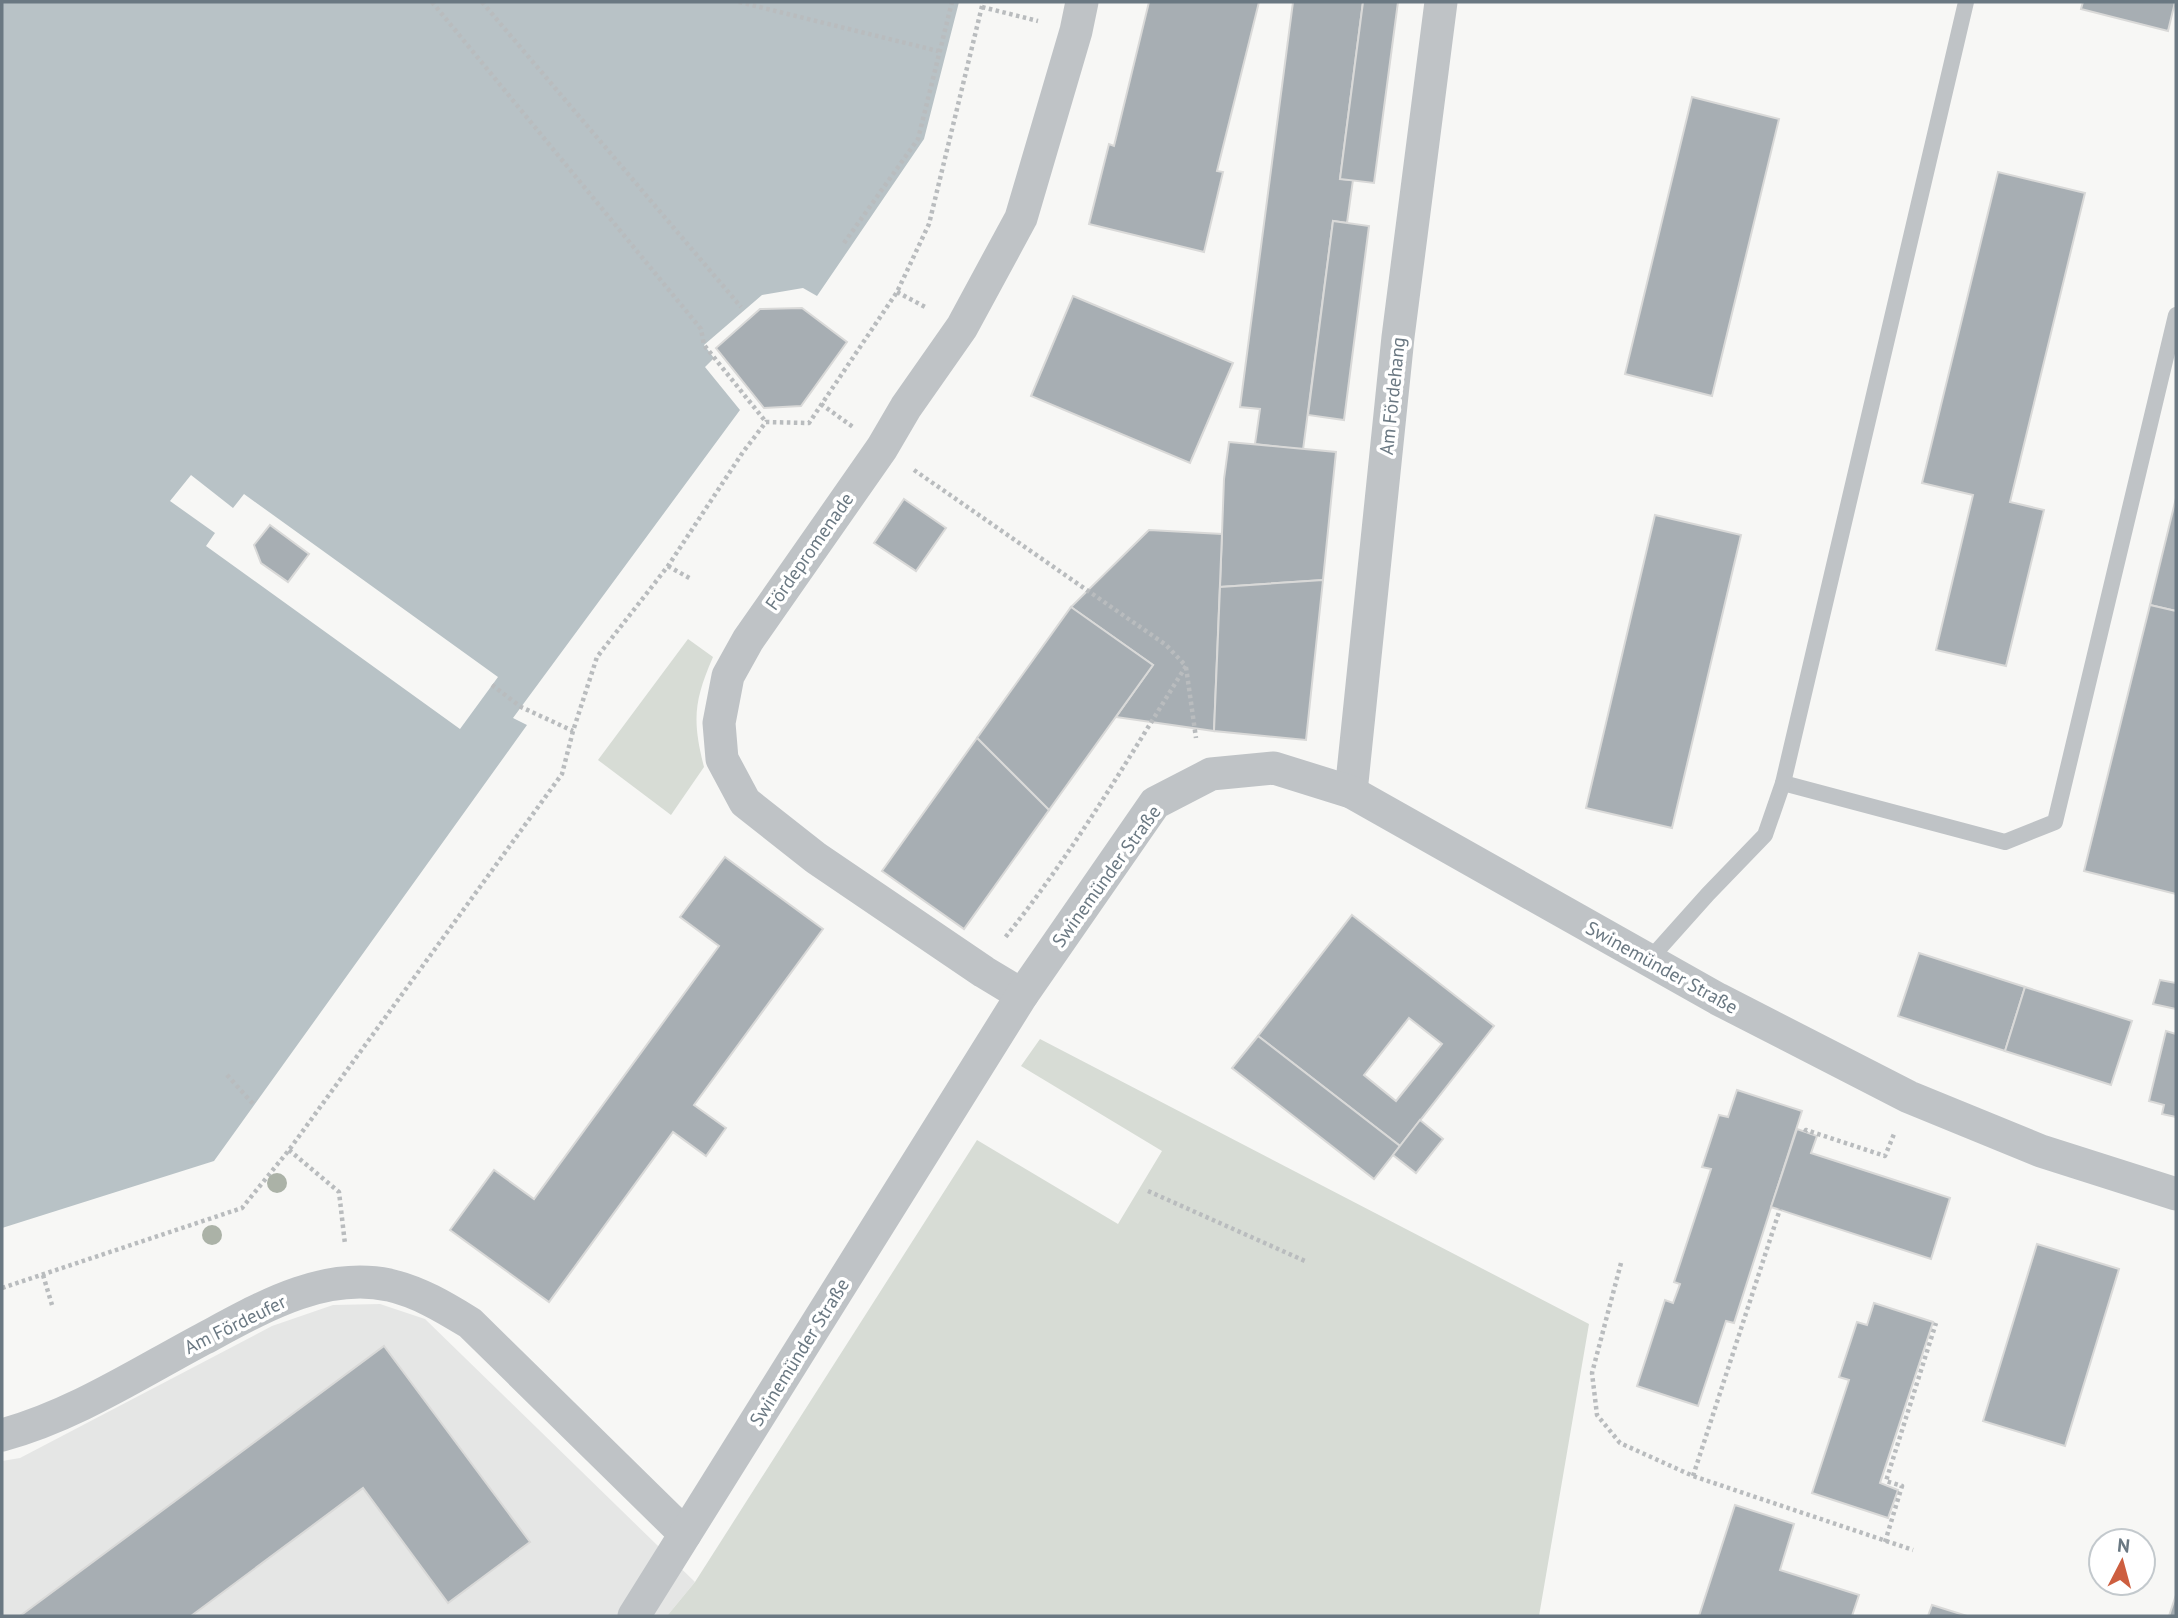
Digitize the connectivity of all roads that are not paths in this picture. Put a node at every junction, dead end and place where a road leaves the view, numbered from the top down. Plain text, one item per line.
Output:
1 (1441, 2) edge
2 (1966, 2) edge
3 (1079, 16) edge
4 (2176, 315) edge
5 (1783, 783) junction
6 (1351, 792) junction
7 (1649, 960) junction
8 (1022, 995) junction
9 (2176, 1194) edge
10 (2, 1435) edge
11 (685, 1534) junction
12 (634, 1616) edge

1 - 6 street, Am Fördehang
2 - 5 lane
3 - 8 street, Fördepromenade
4 - 5 lane
5 - 7 lane
6 - 7 street, Swinemünder Straße
6 - 8 street, Swinemünder Straße
7 - 9 street, Swinemünder Straße
8 - 11 street, Swinemünder Straße
10 - 11 street, Am Fördeufer
11 - 12 street, Swinemünder Straße

